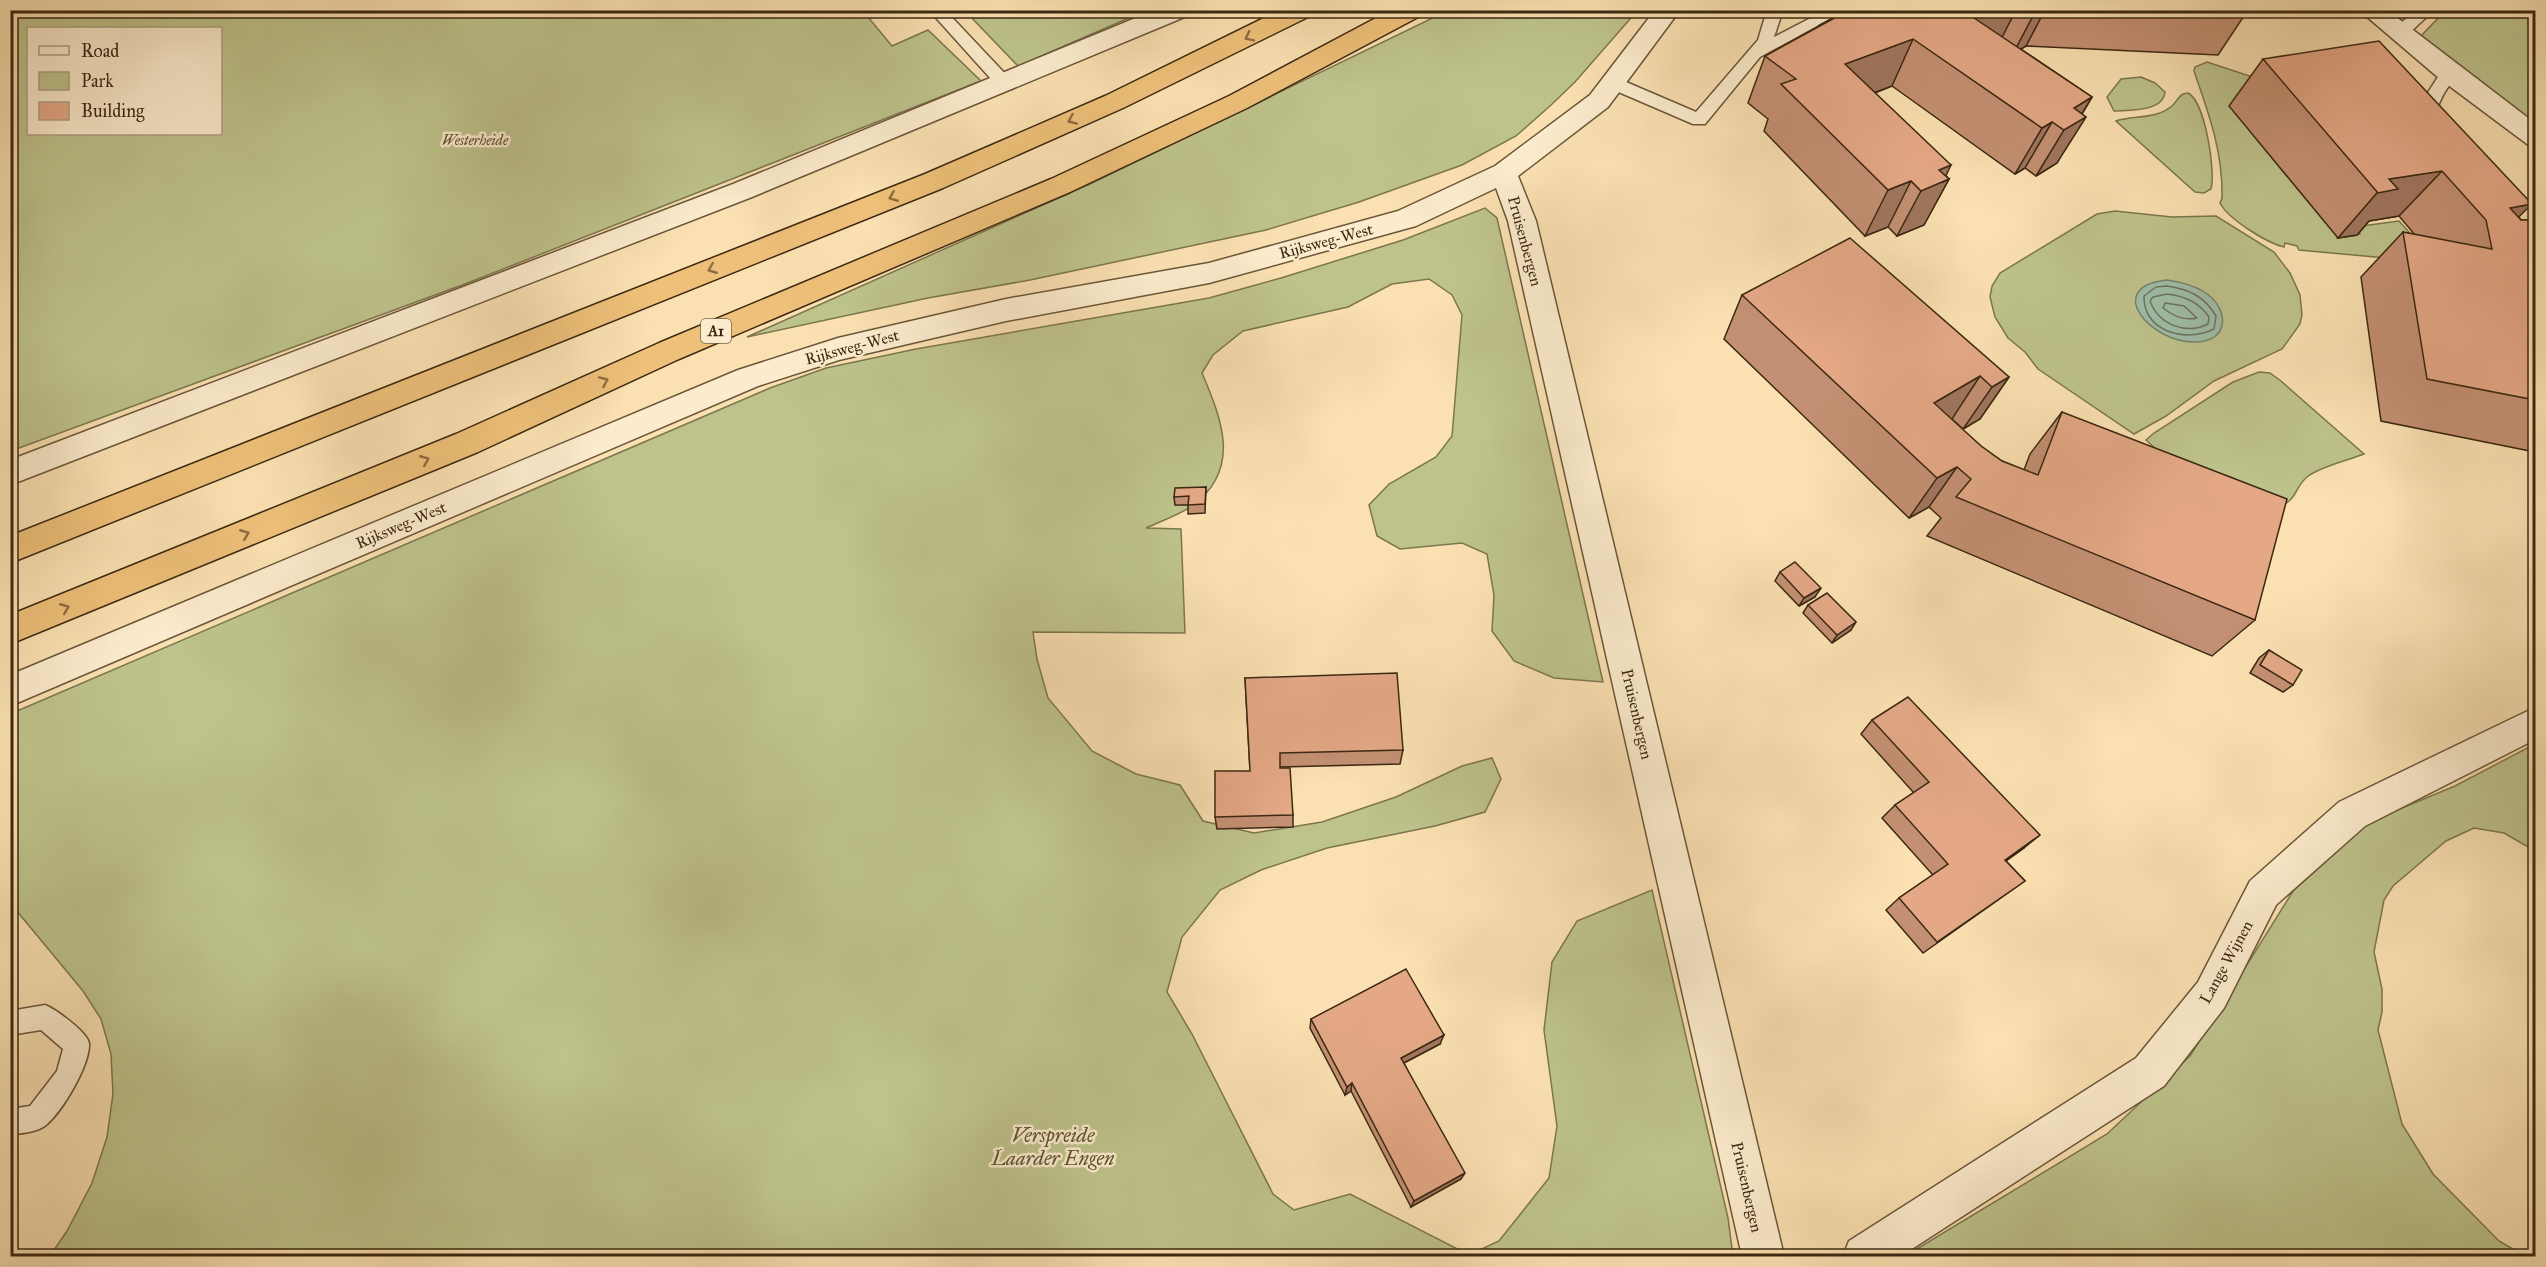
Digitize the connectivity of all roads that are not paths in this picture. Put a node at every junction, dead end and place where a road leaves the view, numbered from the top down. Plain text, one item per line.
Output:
1 (936, 10) edge
2 (1178, 10) edge
3 (1301, 10) edge
4 (1412, 10) edge
5 (1668, 10) edge
6 (1775, 10) edge
7 (1839, 10) edge
8 (2371, 10) edge
9 (2427, 10) edge
10 (2399, 33) junction
11 (1755, 54) junction
12 (2449, 73) junction
13 (1613, 83) junction
14 (1006, 85) junction
15 (2535, 138) edge
16 (2425, 141) edge
17 (1504, 173) junction
18 (10, 473) edge
19 (10, 550) edge
20 (10, 630) edge
21 (10, 691) edge
22 (2535, 722) edge
23 (10, 1023) edge
24 (10, 1122) edge
25 (1763, 1257) edge
26 (1864, 1257) edge

1 - 14 lane
2 - 14 street
3 -> 19 highway
20 -> 4 highway, A1
5 - 13 street, Rijksweg-West
6 - 11 lane
7 - 11 lane
8 - 10 street
9 - 10 lane
10 - 12 street
11 - 13 lane
12 - 15 street
12 - 16 lane
13 - 17 street, Rijksweg-West
14 - 18 street
17 - 21 street, Rijksweg-West
17 - 25 street, Pruisenbergen
22 - 26 street, Lange Wijnen
23 - 24 lane

